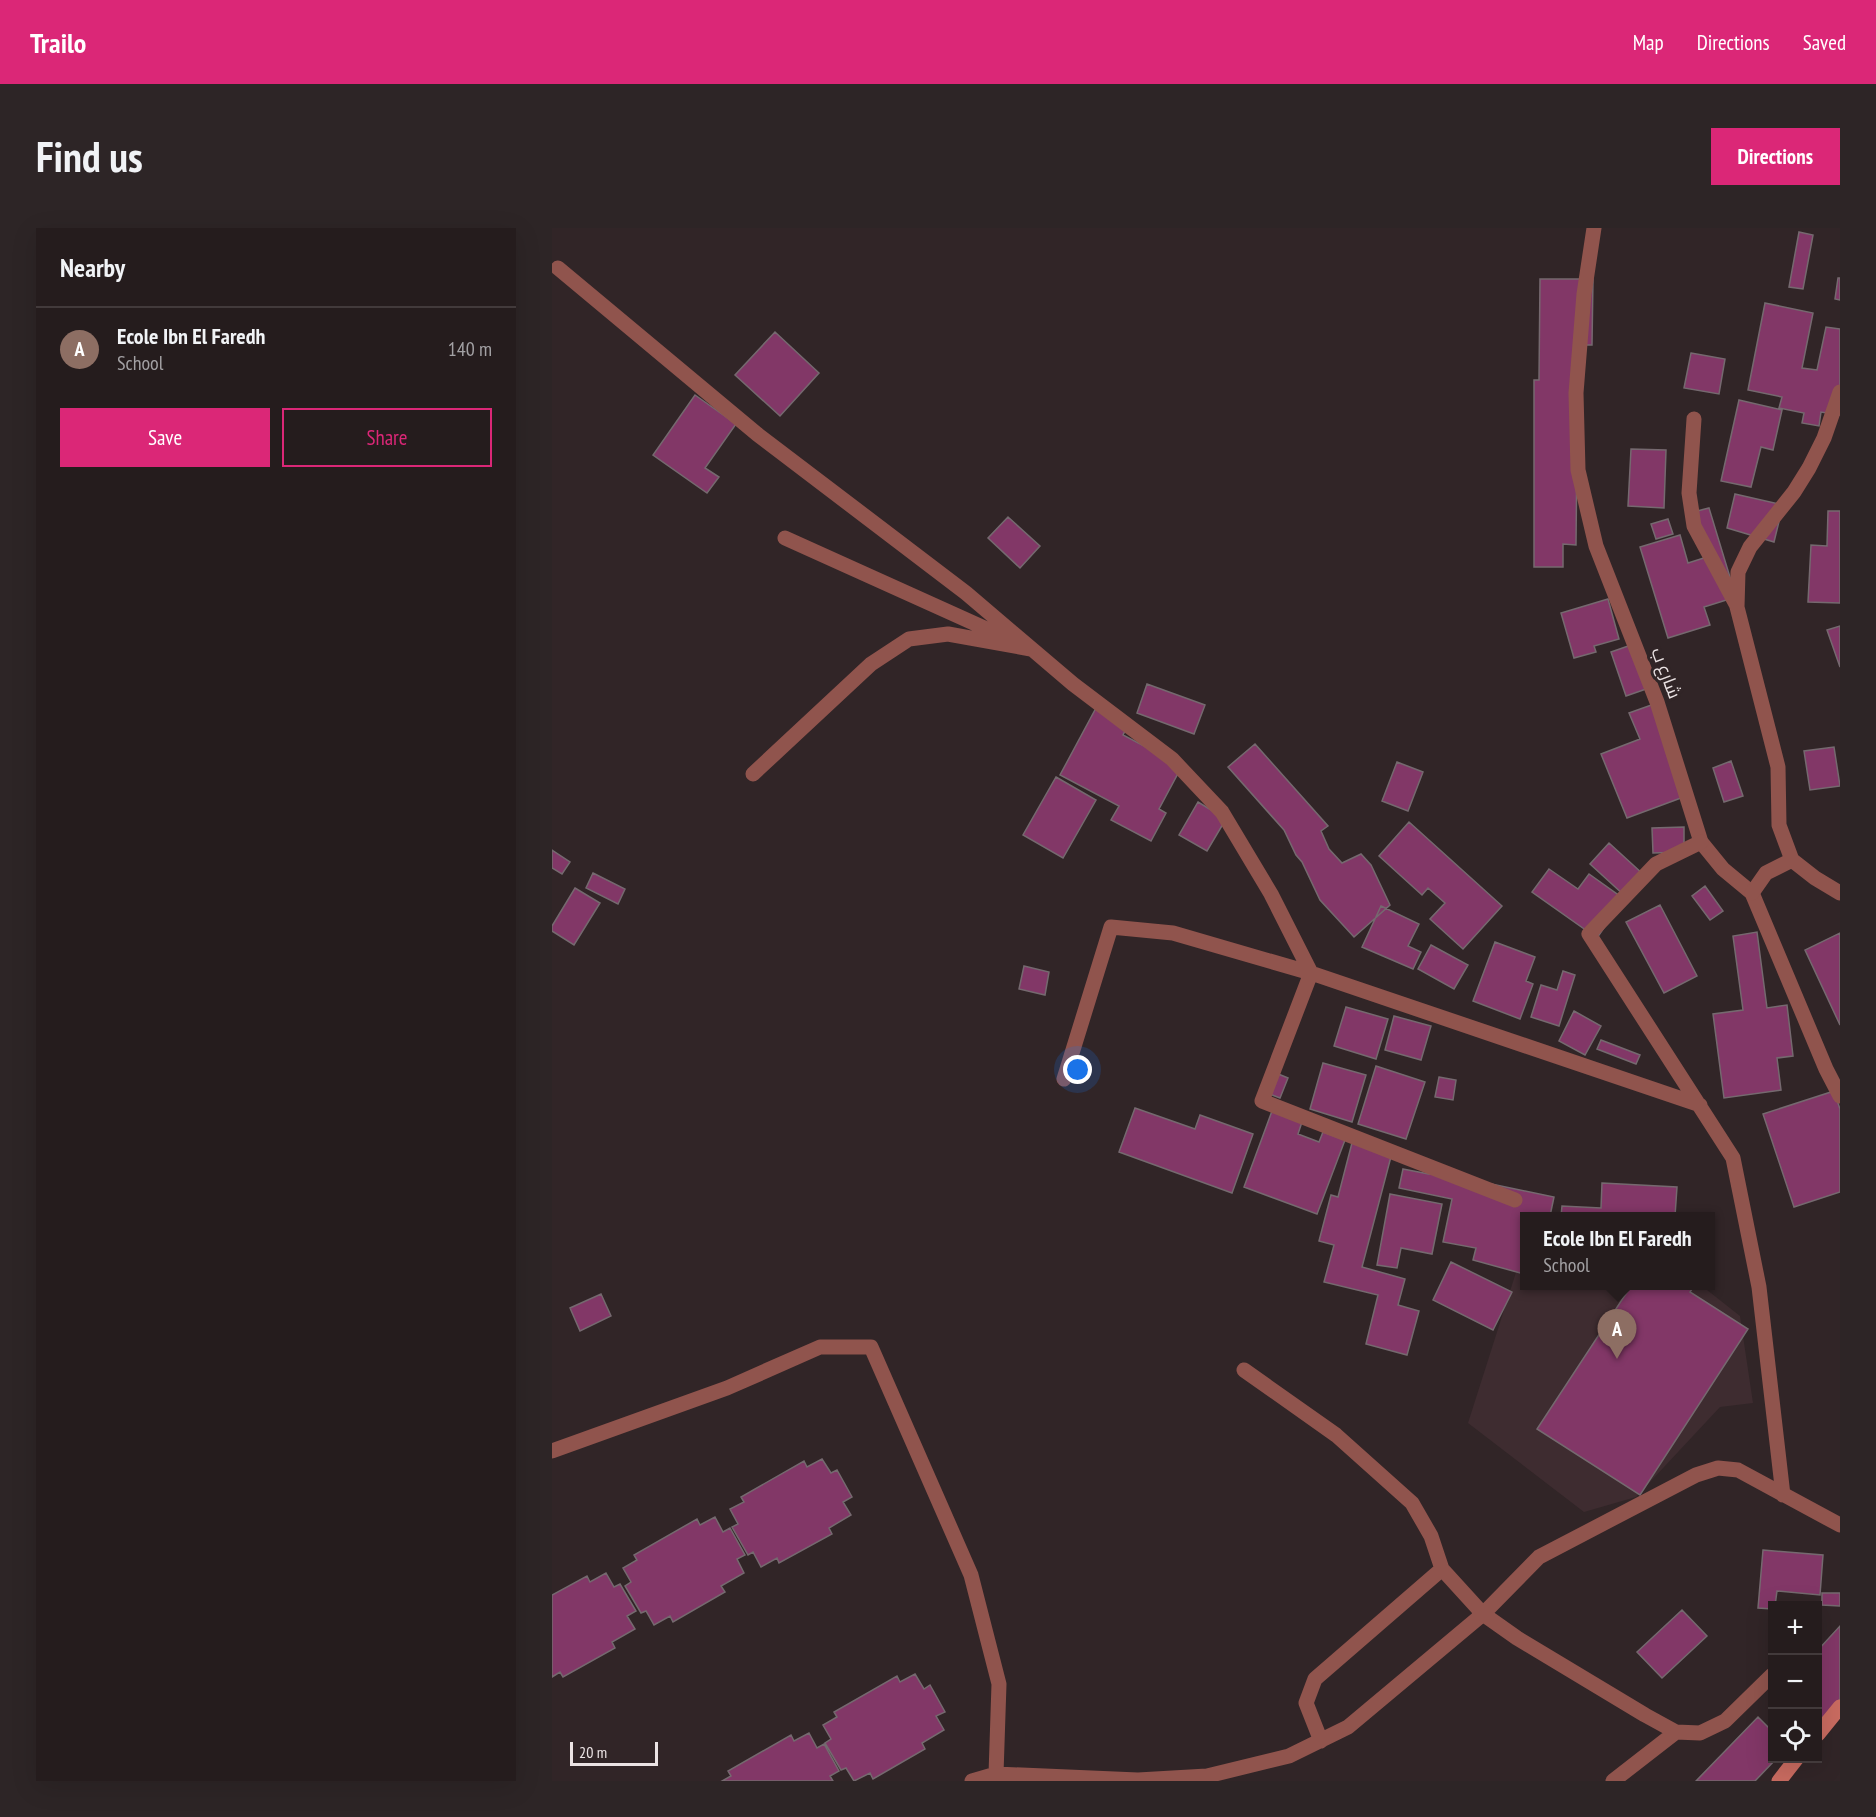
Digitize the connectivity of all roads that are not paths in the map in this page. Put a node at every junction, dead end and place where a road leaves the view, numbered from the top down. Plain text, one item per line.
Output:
1 (1594, 228) edge
2 (558, 268) dead end
3 (1840, 392) edge
4 (1694, 419) dead end
5 (785, 538) dead end
6 (1737, 607) junction
7 (1031, 649) junction
8 (753, 774) dead end
9 (1701, 842) junction
10 (1792, 860) junction
11 (1752, 893) junction
12 (1840, 893) edge
13 (1311, 973) junction
14 (1064, 1079) dead end
15 (1840, 1096) edge
16 (1700, 1105) junction
17 (1515, 1200) dead end
18 (1244, 1370) dead end
19 (552, 1451) edge
20 (1783, 1495) junction
21 (1840, 1525) edge
22 (1442, 1569) junction
23 (1483, 1614) junction
24 (1768, 1680) edge
25 (1840, 1707) edge
26 (1822, 1729) edge
27 (1676, 1732) junction
28 (1321, 1741) junction
29 (1793, 1763) edge
30 (996, 1774) junction
31 (972, 1781) edge
32 (1613, 1781) edge
33 (1779, 1781) edge

1 - 9 street, شارع ب
2 - 7 street
3 - 6 street
4 - 6 street
5 - 7 street
6 - 10 street
7 - 8 street
7 - 13 street
9 - 11 street, شارع ب
9 - 16 street
10 - 11 street
10 - 12 street
11 - 15 street, شارع ب
13 - 14 street
13 - 16 street
13 - 17 street
16 - 20 street
18 - 22 street
19 - 30 street
20 - 21 street
20 - 23 street
22 - 23 street
22 - 28 street
23 - 27 street
23 - 28 street
24 - 27 street
25 - 26 main road
27 - 32 street
28 - 30 street
29 - 33 main road
30 - 31 street

